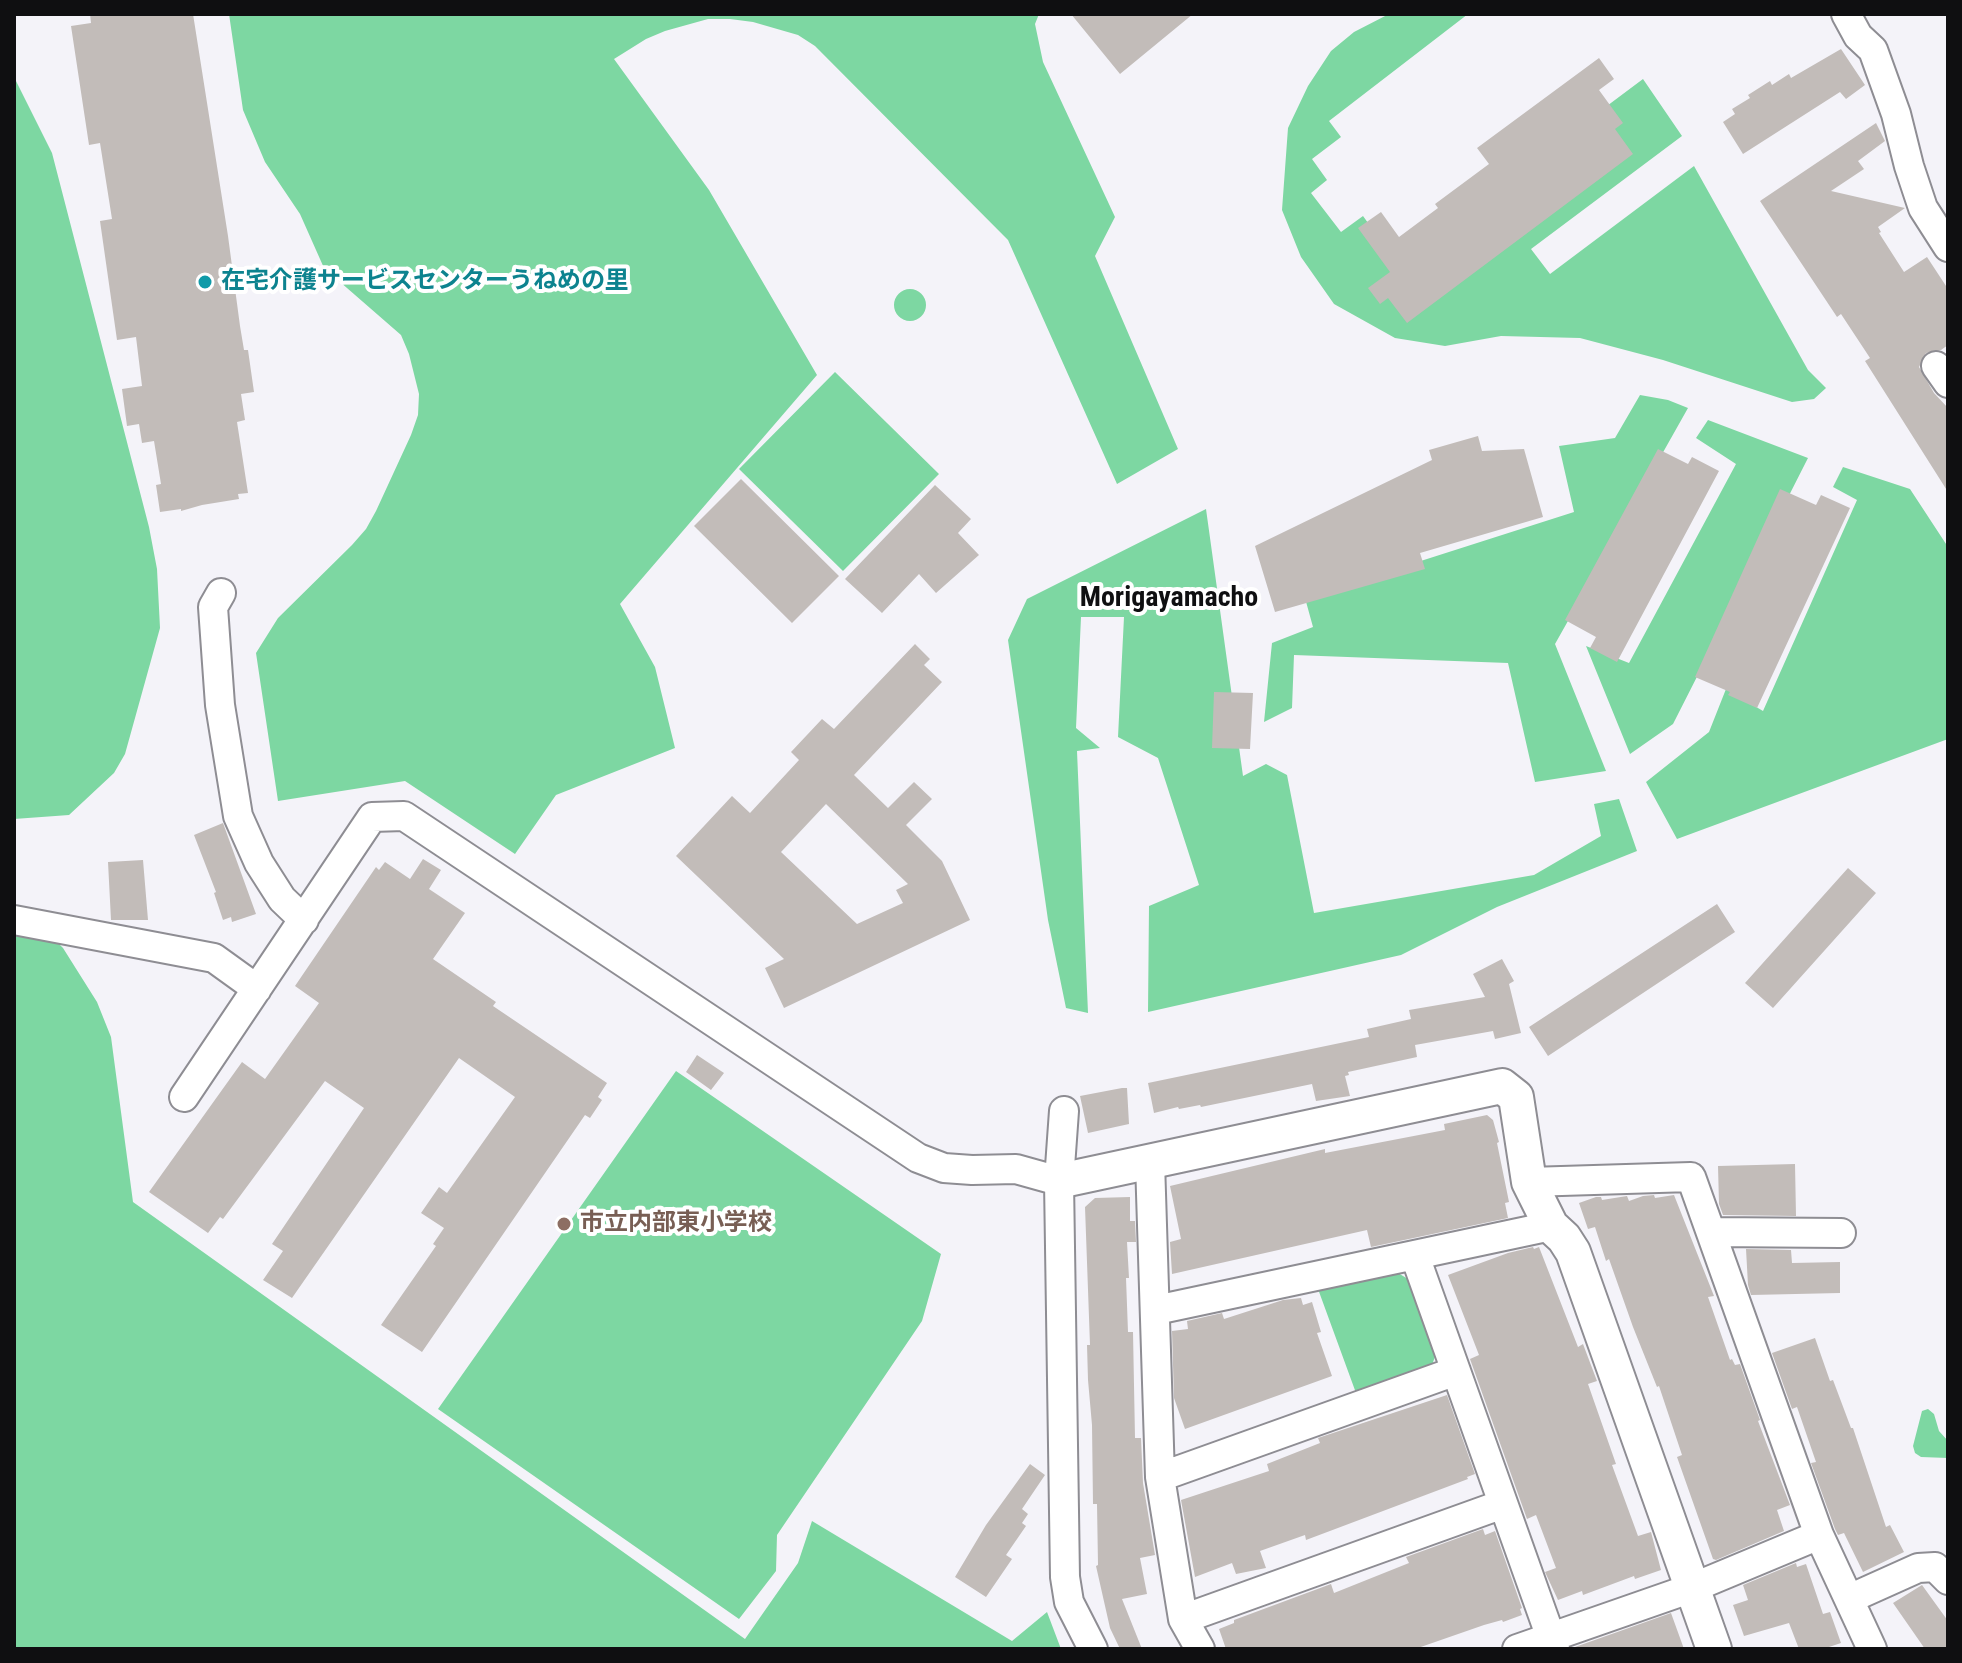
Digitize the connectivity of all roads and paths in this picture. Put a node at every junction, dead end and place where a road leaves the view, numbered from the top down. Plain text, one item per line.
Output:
1 (1846, 14) edge
2 (1948, 247) edge
3 (221, 593) dead end
4 (14, 920) edge
5 (304, 920) junction
6 (257, 989) junction
7 (184, 1097) dead end
8 (1064, 1111) dead end
9 (1150, 1162) junction
10 (1059, 1181) junction
11 (1529, 1182) junction
12 (1551, 1226) junction
13 (1711, 1232) junction
14 (1841, 1233) dead end
15 (1415, 1256) junction
16 (1156, 1310) junction
17 (1456, 1371) junction
18 (1160, 1477) junction
19 (1503, 1504) junction
20 (1819, 1535) junction
21 (1948, 1580) edge
22 (1692, 1588) junction
23 (1849, 1599) junction
24 (1183, 1619) junction
25 (1553, 1643) edge
26 (1093, 1649) edge
27 (1200, 1649) edge
28 (1517, 1649) edge
29 (1714, 1649) edge
30 (1872, 1649) edge

1 - 2 street
3 - 5 street
4 - 6 street
5 - 6 street
5 - 10 street
6 - 7 street
8 - 10 street
9 - 10 street
9 - 11 street
9 - 16 street
10 - 26 street
11 - 12 street
11 - 13 street
12 - 15 street
12 - 22 street
13 - 14 street
13 - 20 street
15 - 16 street
15 - 17 street
16 - 18 street
17 - 18 street
17 - 19 street
18 - 24 street
19 - 24 street
19 - 25 street
20 - 22 street
20 - 23 street
21 - 23 street
22 - 25 street
22 - 29 street
23 - 30 street
24 - 27 street
25 - 28 street

